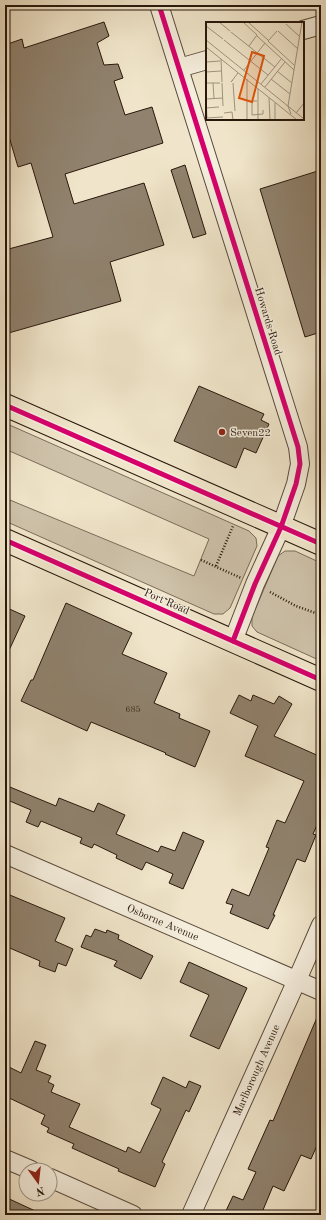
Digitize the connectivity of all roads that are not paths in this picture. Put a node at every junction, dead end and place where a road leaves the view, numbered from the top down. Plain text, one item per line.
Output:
1 (159, 5) edge
2 (321, 25) edge
3 (304, 30) edge
4 (206, 60) edge
5 (179, 68) junction
6 (5, 405) edge
7 (281, 527) junction
8 (5, 540) edge
9 (321, 544) edge
10 (233, 641) junction
11 (321, 680) edge
12 (5, 854) edge
13 (321, 925) edge
14 (297, 980) junction
15 (321, 990) edge
16 (5, 1159) edge
17 (18, 1164) edge
18 (58, 1182) edge
19 (133, 1215) edge
20 (190, 1215) edge

1 - 5 street, Howards Road
2 - 3 street
4 - 5 street
5 - 7 street, Howards Road
6 - 7 highway
7 - 9 highway
7 - 10 street, Howards Road
8 - 10 highway, Port Road
10 - 11 highway, Port Road
12 - 14 street, Osborne Avenue
13 - 14 street, Marlborough Avenue
14 - 15 street, Osborne Avenue
14 - 20 street, Marlborough Avenue
16 - 17 street
18 - 19 street

